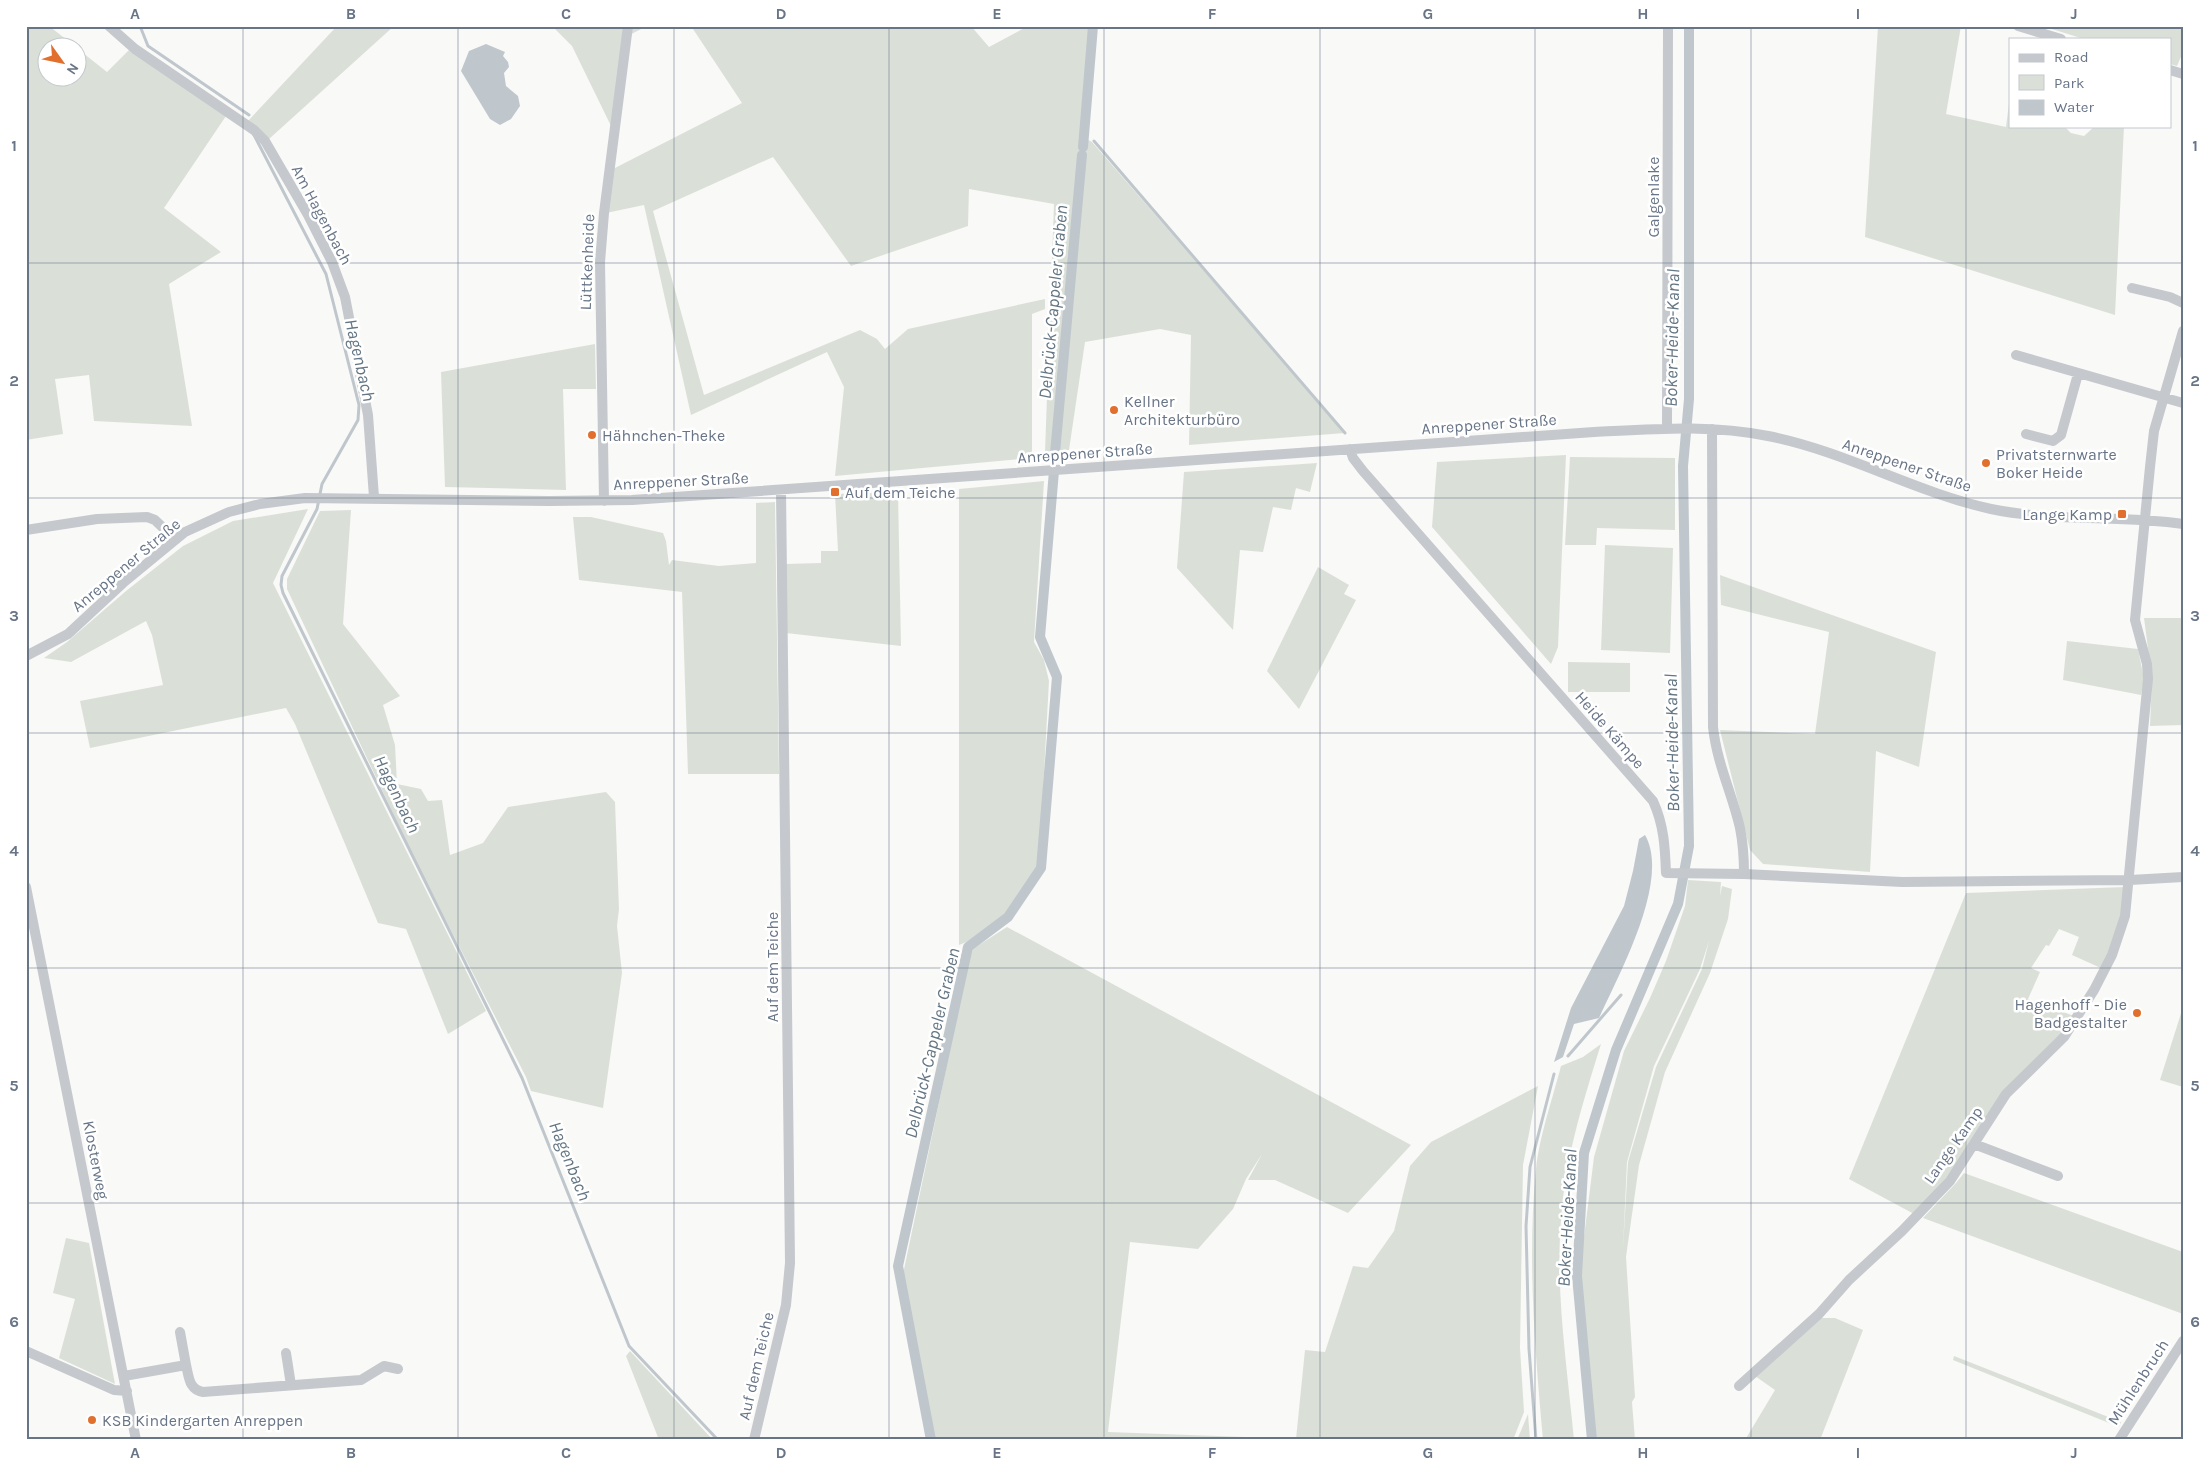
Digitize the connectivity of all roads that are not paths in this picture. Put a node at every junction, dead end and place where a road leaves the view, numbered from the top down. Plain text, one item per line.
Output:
1 (109, 26) edge
2 (628, 26) edge
3 (1668, 26) edge
4 (2018, 26) edge
5 (2058, 38) edge
6 (2132, 288) dead end
7 (2183, 304) edge
8 (2183, 331) edge
9 (2016, 355) dead end
10 (2078, 374) junction
11 (2162, 397) junction
12 (2183, 402) edge
13 (1668, 428) junction
14 (1712, 429) junction
15 (2026, 434) dead end
16 (1350, 449) junction
17 (781, 490) junction
18 (374, 497) junction
19 (604, 501) junction
20 (2145, 522) junction
21 (2183, 524) edge
22 (26, 530) edge
23 (175, 539) junction
24 (26, 656) edge
25 (1744, 874) junction
26 (2183, 877) edge
27 (2130, 880) junction
28 (26, 887) edge
29 (1974, 1144) junction
30 (2058, 1176) dead end
31 (180, 1332) dead end
32 (2183, 1340) edge
33 (26, 1351) edge
34 (286, 1353) dead end
35 (186, 1365) junction
36 (398, 1368) dead end
37 (124, 1376) junction
38 (291, 1385) junction
39 (1739, 1386) dead end
40 (126, 1391) junction
41 (136, 1440) edge
42 (754, 1440) edge
43 (2118, 1440) edge

1 - 18 street, Am Hagenbach
2 - 19 street, Lüttkenheide
3 - 13 street, Galgenlake
4 - 5 street
6 - 7 street
8 - 11 street, Lange Kamp
9 - 10 street
10 - 11 street
10 - 15 street
11 - 12 street
11 - 20 street, Lange Kamp
13 - 14 street, Anreppener Straße
13 - 16 street, Anreppener Straße
14 - 20 street, Anreppener Straße
14 - 25 street
16 - 17 street, Anreppener Straße
16 - 25 street, Heide Kämpe
17 - 19 street, Anreppener Straße
17 - 42 street, Auf dem Teiche
18 - 19 street, Anreppener Straße
18 - 23 street, Anreppener Straße
20 - 21 street, Anreppener Straße
20 - 27 street, Lange Kamp
22 - 23 street
23 - 24 street, Anreppener Straße
25 - 27 street
26 - 27 street
27 - 29 street, Lange Kamp
28 - 37 street, Klosterweg
29 - 30 street
29 - 39 street, Lange Kamp
31 - 35 street
32 - 43 street, Mühlenbruch
33 - 40 street
34 - 38 street
35 - 37 street
35 - 38 street
36 - 38 street
37 - 40 street, Klosterweg
40 - 41 street, Klosterweg

